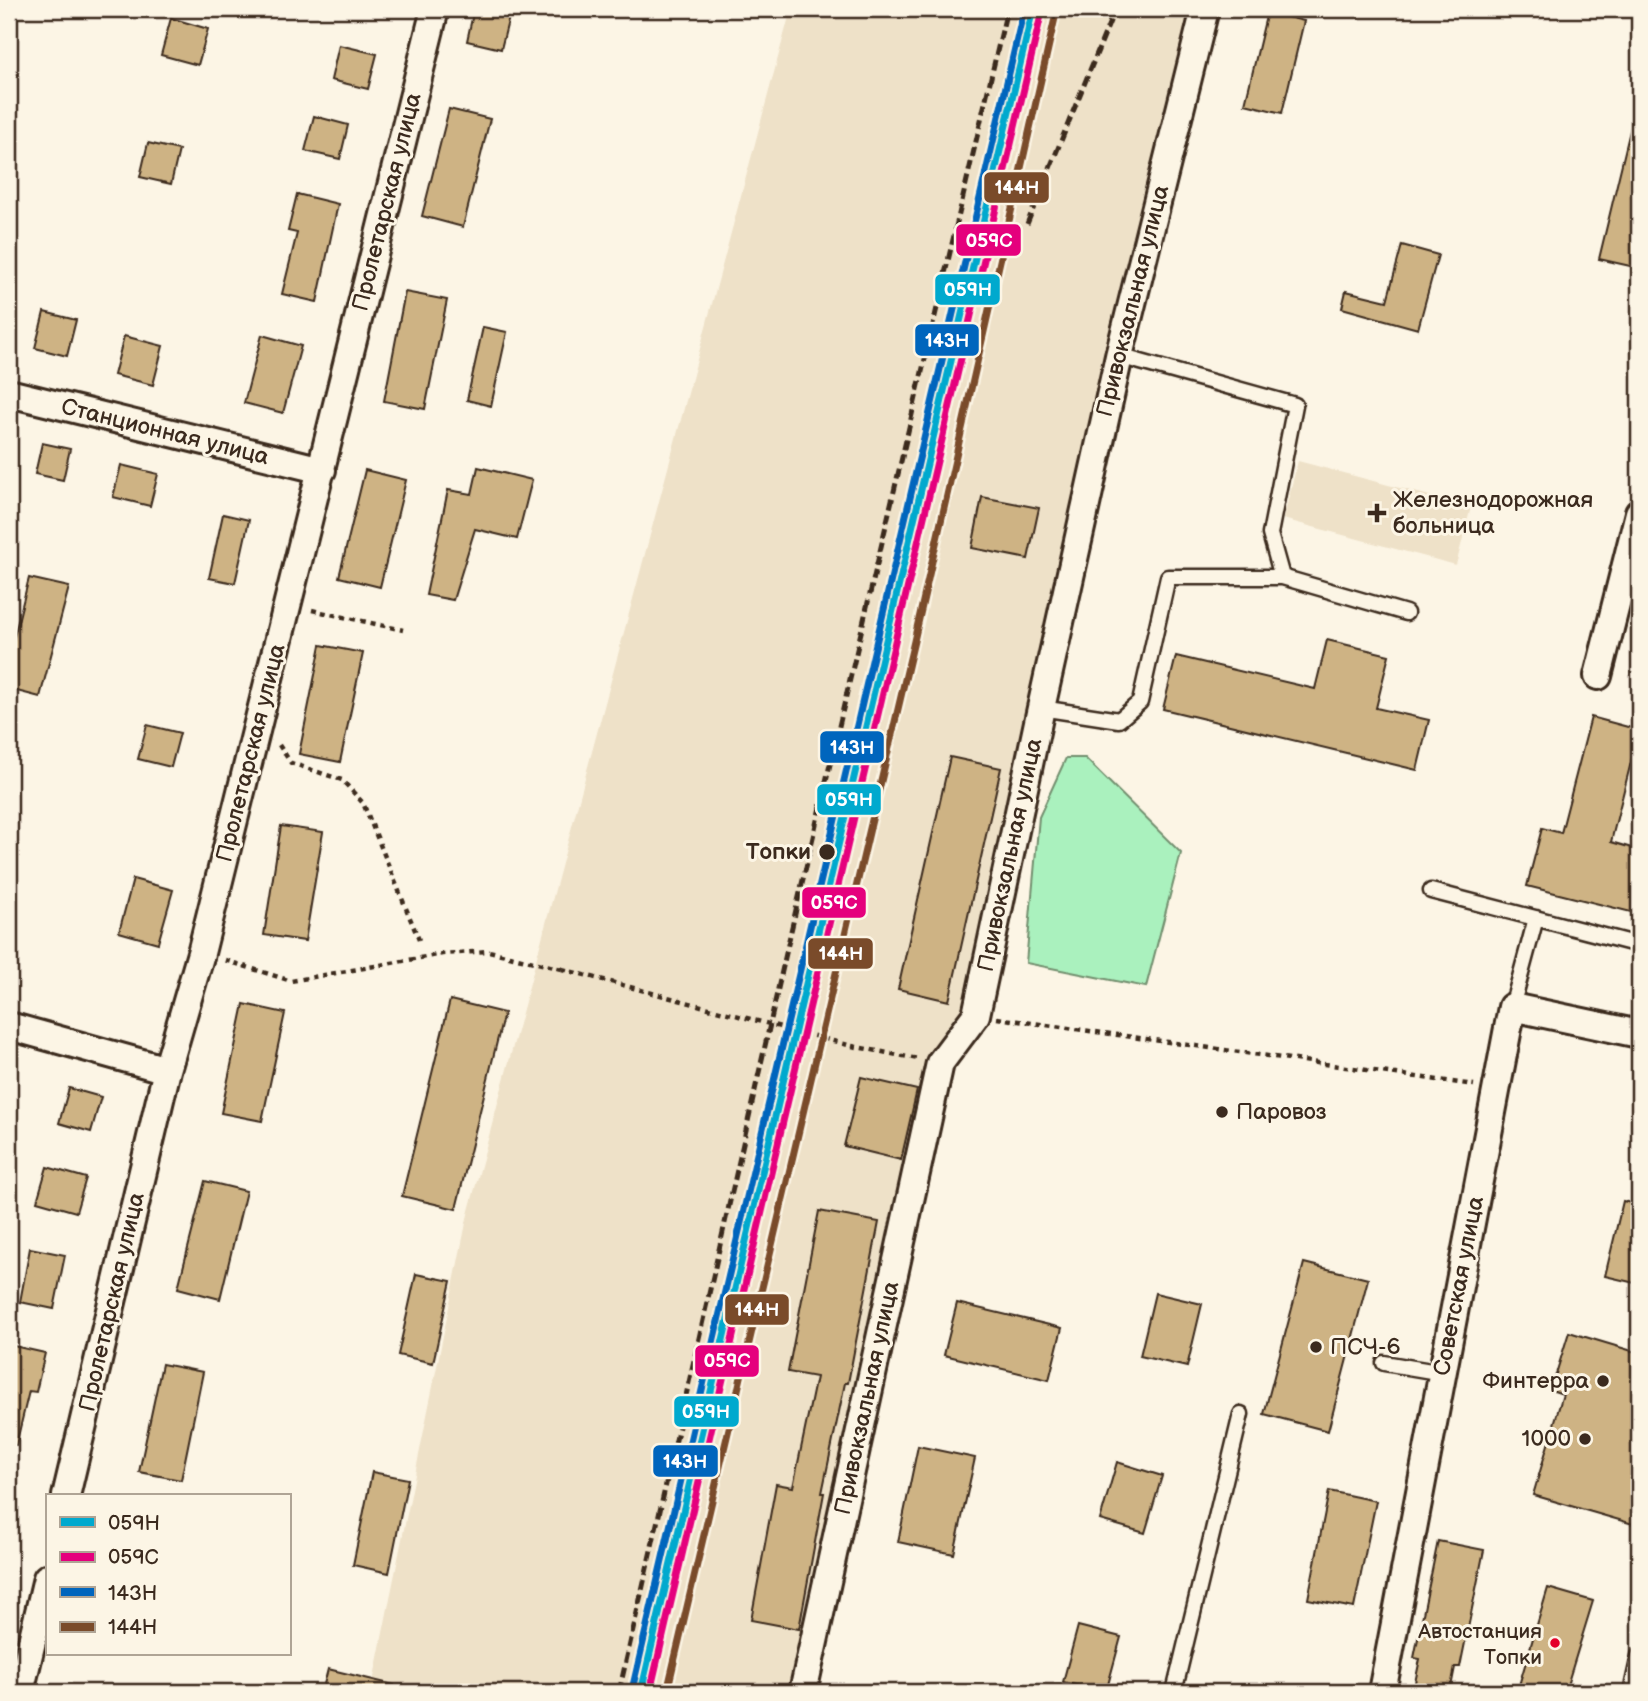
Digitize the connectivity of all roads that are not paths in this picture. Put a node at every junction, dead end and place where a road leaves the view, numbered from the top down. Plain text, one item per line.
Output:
1 (435, 9) edge
2 (1205, 9) edge
3 (1119, 356) junction
4 (9, 393) edge
5 (322, 470) junction
6 (1639, 513) edge
7 (1282, 577) junction
8 (1406, 613) dead end
9 (1598, 676) dead end
10 (1041, 708) junction
11 (1431, 891) dead end
12 (1536, 918) junction
13 (1639, 945) edge
14 (1512, 1007) junction
15 (9, 1026) edge
16 (1639, 1034) edge
17 (167, 1070) junction
18 (1384, 1363) dead end
19 (1443, 1373) junction
20 (1241, 1413) dead end
21 (66, 1494) edge
22 (46, 1581) edge
23 (1639, 1656) edge
24 (18, 1662) edge
25 (20, 1692) edge
26 (803, 1692) edge
27 (1174, 1692) edge
28 (1382, 1692) edge
29 (1631, 1692) edge

1 - 5 street, Пролетарская улица
2 - 3 street, Привокзальная улица
3 - 7 lane
3 - 10 street, Привокзальная улица
4 - 5 street, Станционная улица
5 - 17 street, Пролетарская улица
6 - 9 street
7 - 8 lane
7 - 10 lane
10 - 26 street, Привокзальная улица
11 - 12 lane
12 - 13 lane
12 - 14 lane
14 - 16 street
14 - 19 street, Советская улица
15 - 17 street
17 - 21 street, Пролетарская улица
18 - 19 lane
19 - 28 street, Советская улица
20 - 27 lane
22 - 24 street
23 - 29 lane
24 - 25 street

